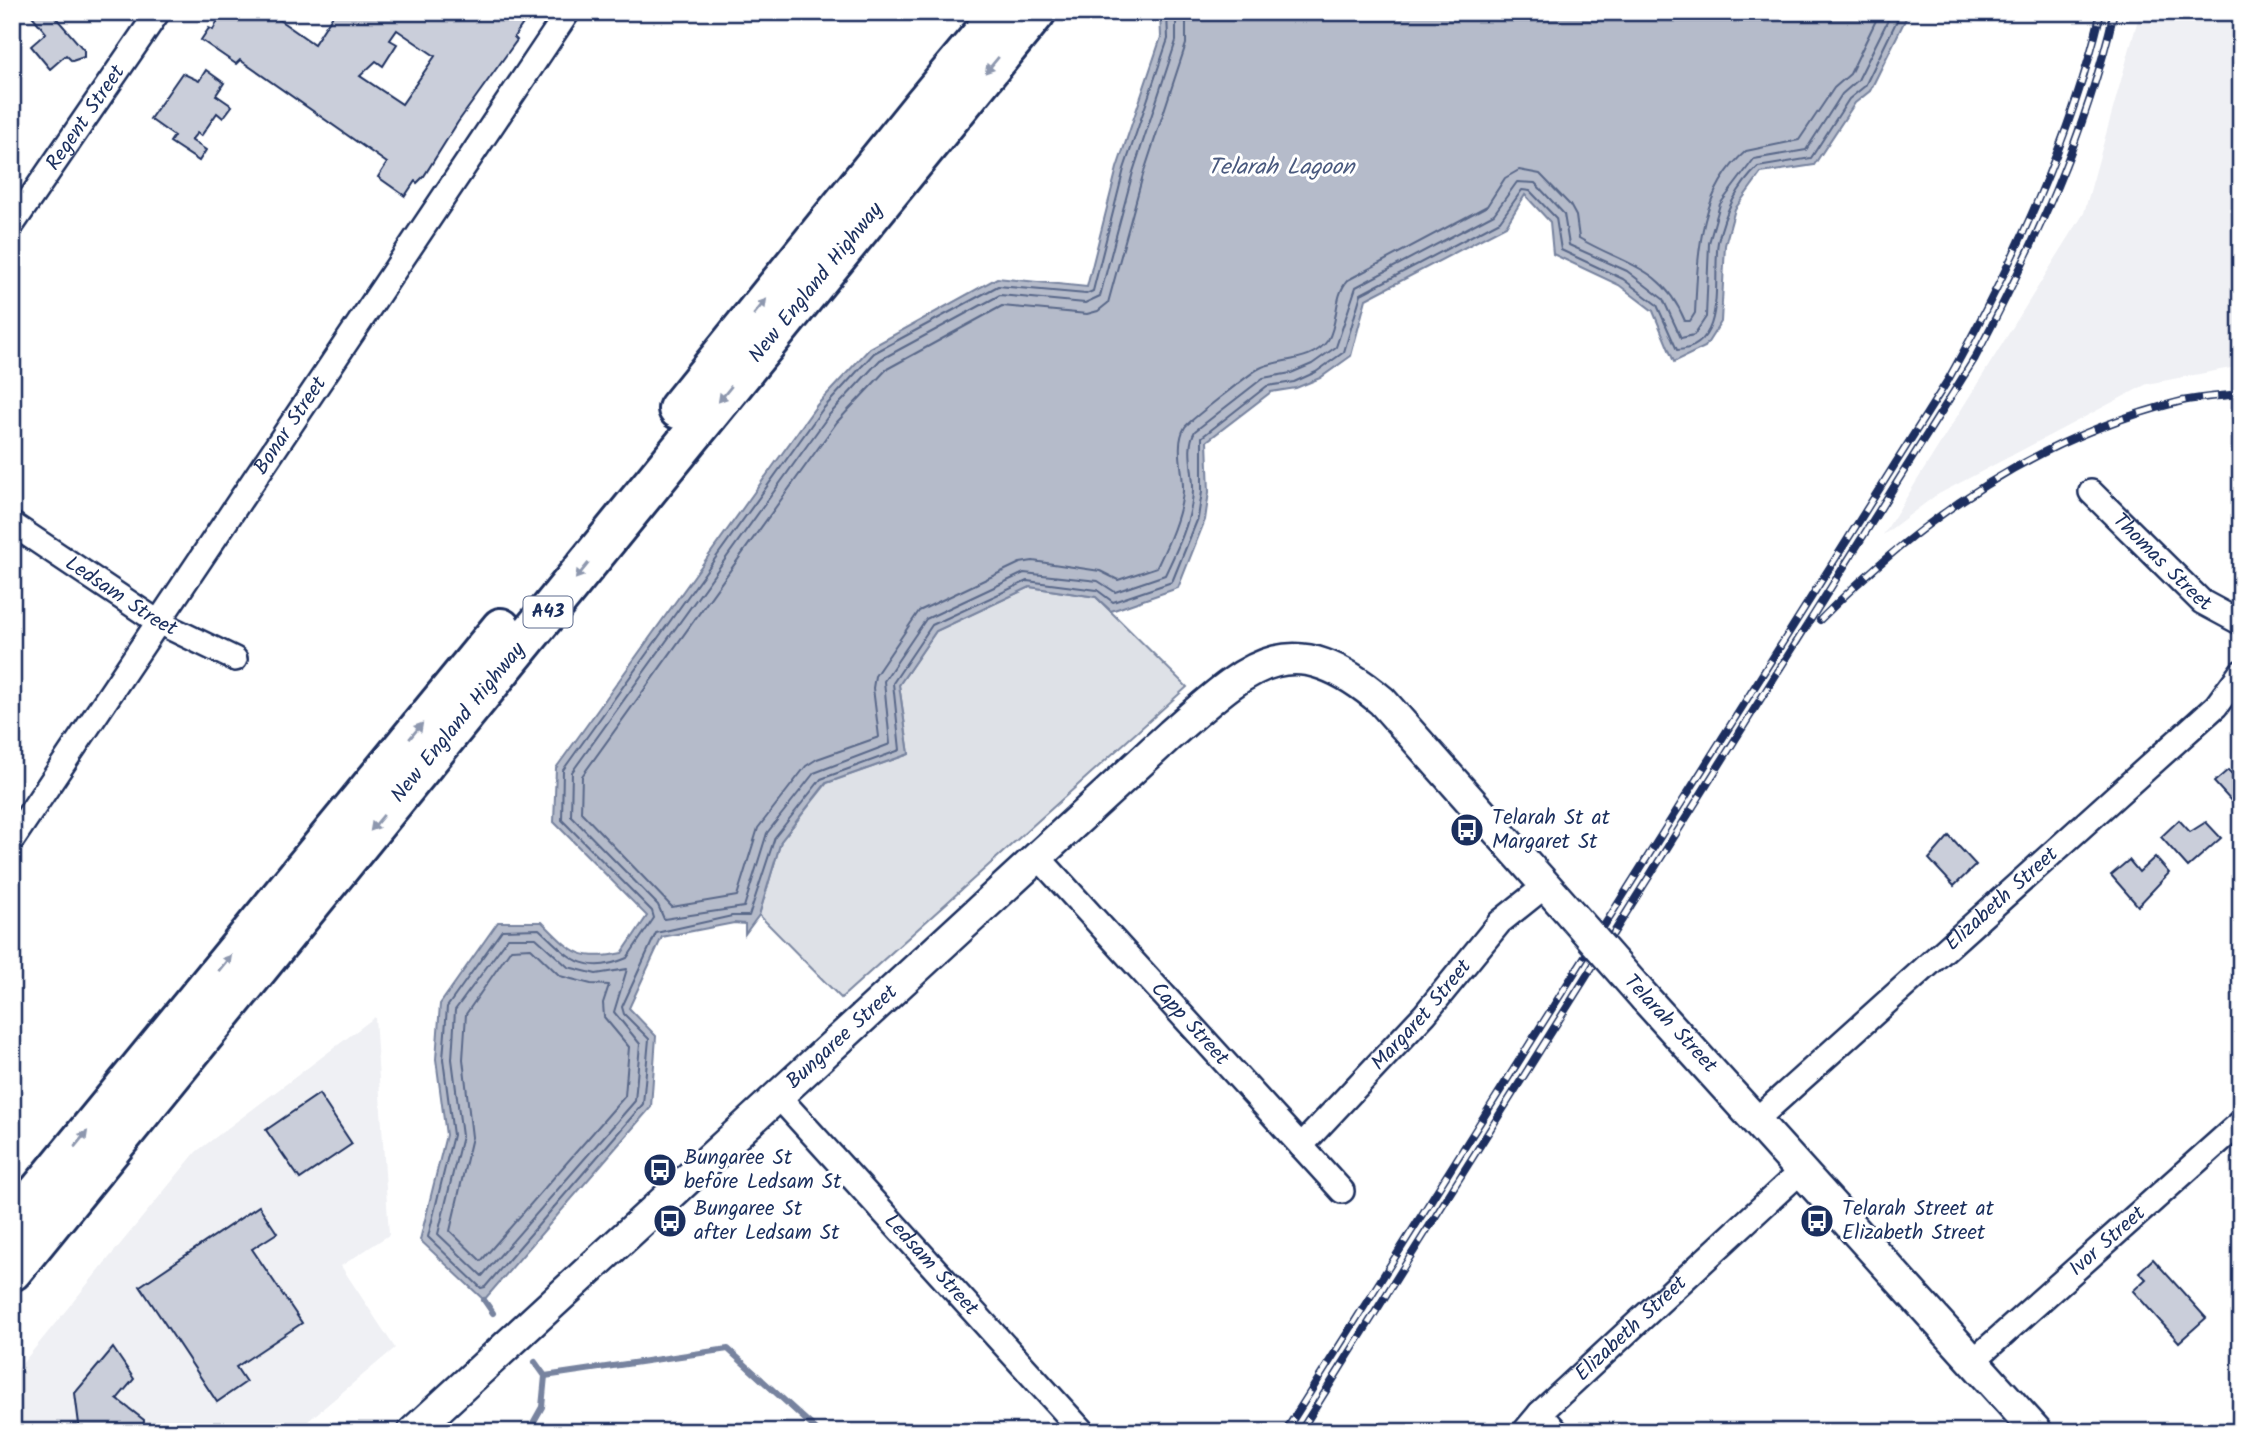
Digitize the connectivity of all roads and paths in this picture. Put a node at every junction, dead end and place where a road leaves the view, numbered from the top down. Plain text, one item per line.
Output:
1 (158, 12) edge
2 (568, 12) edge
3 (1001, 12) edge
4 (1036, 12) edge
5 (12, 225) edge
6 (2091, 492) dead end
7 (12, 524) edge
8 (158, 622) junction
9 (2241, 623) edge
10 (235, 659) dead end
11 (1280, 660) joint
12 (2241, 672) edge
13 (12, 840) edge
14 (1038, 858) junction
15 (1545, 886) junction
16 (778, 1096) junction
17 (1757, 1119) junction
18 (2241, 1122) edge
19 (1301, 1146) junction
20 (1802, 1170) junction
21 (1342, 1191) dead end
22 (60, 1211) junction
23 (12, 1224) edge
24 (12, 1270) edge
25 (12, 1299) edge
26 (1973, 1362) junction
27 (1540, 1413) junction
28 (413, 1432) edge
29 (1083, 1432) edge
30 (1524, 1432) edge
31 (1557, 1432) edge
32 (2037, 1432) edge

1 - 5 street, Regent Street
2 - 8 street, Bonar Street
23 -> 3 highway, New England Highway / A43
4 -> 22 highway, New England Highway / A43
6 - 9 street, Thomas Street
7 - 8 street, Ledsam Street
8 - 10 street, Ledsam Street
8 - 13 street, Bonar Street
11 - 14 street, Bungaree Street
11 - 15 street, Telarah Street
12 - 17 street, Elizabeth Street
14 - 16 street, Bungaree Street
14 - 19 street, Capp Street
15 - 17 street, Telarah Street, bridge
15 - 19 street, Margaret Street
16 - 28 street, Bungaree Street
16 - 29 street, Ledsam Street
17 - 20 street, Telarah Street
18 - 26 street, Ivor Street
19 - 21 street, Capp Street
20 - 26 street, Telarah Street
20 - 27 street, Elizabeth Street
22 - 24 highway, New England Highway / A43
22 - 25 highway
26 - 32 street, Telarah Street
27 - 30 street, Elizabeth Street
27 - 31 street

